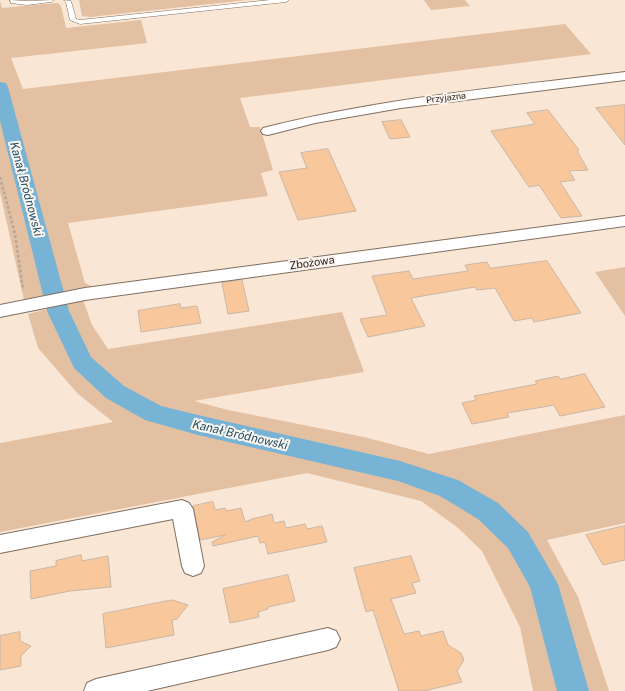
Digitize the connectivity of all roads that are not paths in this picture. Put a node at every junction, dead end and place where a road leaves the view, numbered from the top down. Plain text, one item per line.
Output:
1 (12, 0) edge
2 (51, 0) edge
3 (67, 0) edge
4 (286, 0) edge
5 (625, 76) edge
6 (268, 131) dead end
7 (625, 221) edge
8 (0, 311) edge
9 (0, 544) edge
10 (192, 566) dead end
11 (328, 640) dead end
12 (96, 691) edge

1 - 2 lane
3 - 4 lane
5 - 6 street, Przyjazna
7 - 8 street, Zbożowa
9 - 10 street
11 - 12 street

